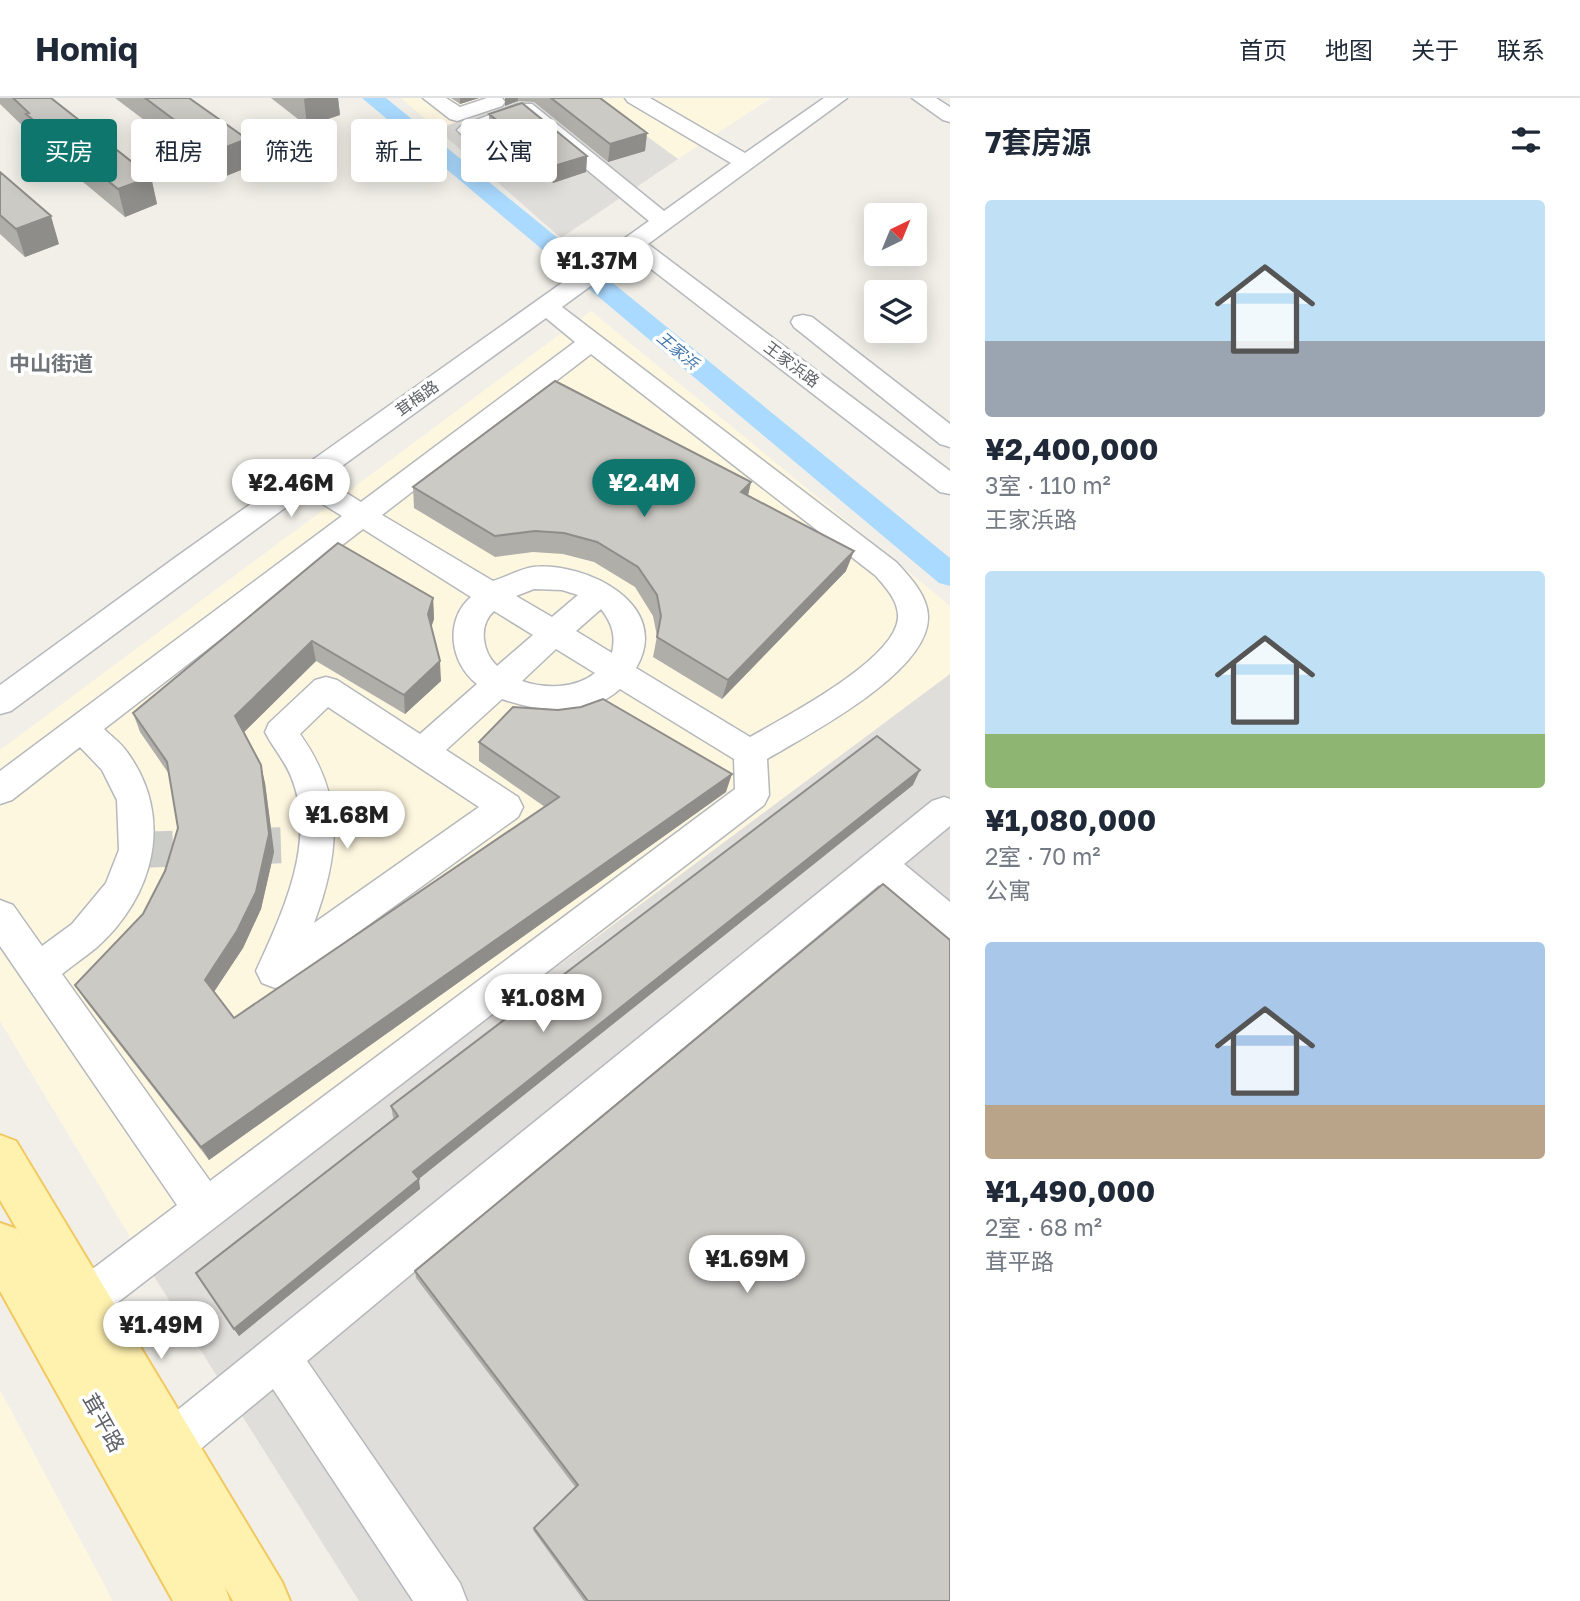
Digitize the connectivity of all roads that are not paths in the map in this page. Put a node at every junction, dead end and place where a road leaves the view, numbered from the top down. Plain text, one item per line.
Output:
1 (433, 98) edge
2 (505, 98) edge
3 (635, 98) edge
4 (837, 98) edge
5 (922, 98) edge
6 (950, 116) edge
7 (496, 119) edge
8 (538, 119) edge
9 (557, 134) edge
10 (746, 163) junction
11 (664, 222) junction
12 (623, 251) junction
13 (550, 303) junction
14 (803, 322) dead end
15 (591, 342) junction
16 (950, 438) edge
17 (945, 473) edge
18 (304, 480) junction
19 (362, 515) junction
20 (600, 592) junction
21 (490, 594) junction
22 (555, 633) junction
23 (618, 673) junction
24 (497, 685) junction
25 (0, 702) edge
26 (82, 728) junction
27 (422, 752) junction
28 (750, 753) junction
29 (0, 790) edge
30 (944, 811) dead end
31 (879, 864) junction
32 (0, 916) edge
33 (950, 924) edge
34 (38, 971) junction
35 (0, 1157) edge
36 (205, 1210) junction
37 (0, 1247) edge
38 (85, 1301) junction
39 (278, 1357) junction
40 (170, 1445) junction
41 (203, 1601) edge
42 (263, 1601) edge
43 (442, 1601) edge

1 - 2 street
3 - 10 street
4 - 10 street, 茸梅路
5 - 6 street
7 - 8 street
9 - 11 street
10 - 11 street, 茸梅路
11 - 12 street, 茸梅路
12 - 13 street, 茸梅路
12 - 17 street, 王家浜路
13 - 15 street
13 - 18 street, 茸梅路
14 - 16 street
15 - 19 street
15 - 28 street
18 - 19 street
18 - 25 street, 茸梅路
19 - 21 street
19 - 26 street
20 - 21 street
20 - 22 street
20 - 23 street
21 - 22 street
21 - 24 street
22 - 23 street
22 - 24 street
23 - 24 street
23 - 28 street
24 - 27 street
26 - 29 street
26 - 34 street
27 - 27 street
28 - 36 street
30 - 31 street
31 - 33 street
31 - 39 street
32 - 34 street
34 - 36 street
35 - 38 main road
36 - 38 street
37 - 41 main road, 茸平路
38 - 40 main road
39 - 40 street
39 - 43 street
40 - 42 main road

